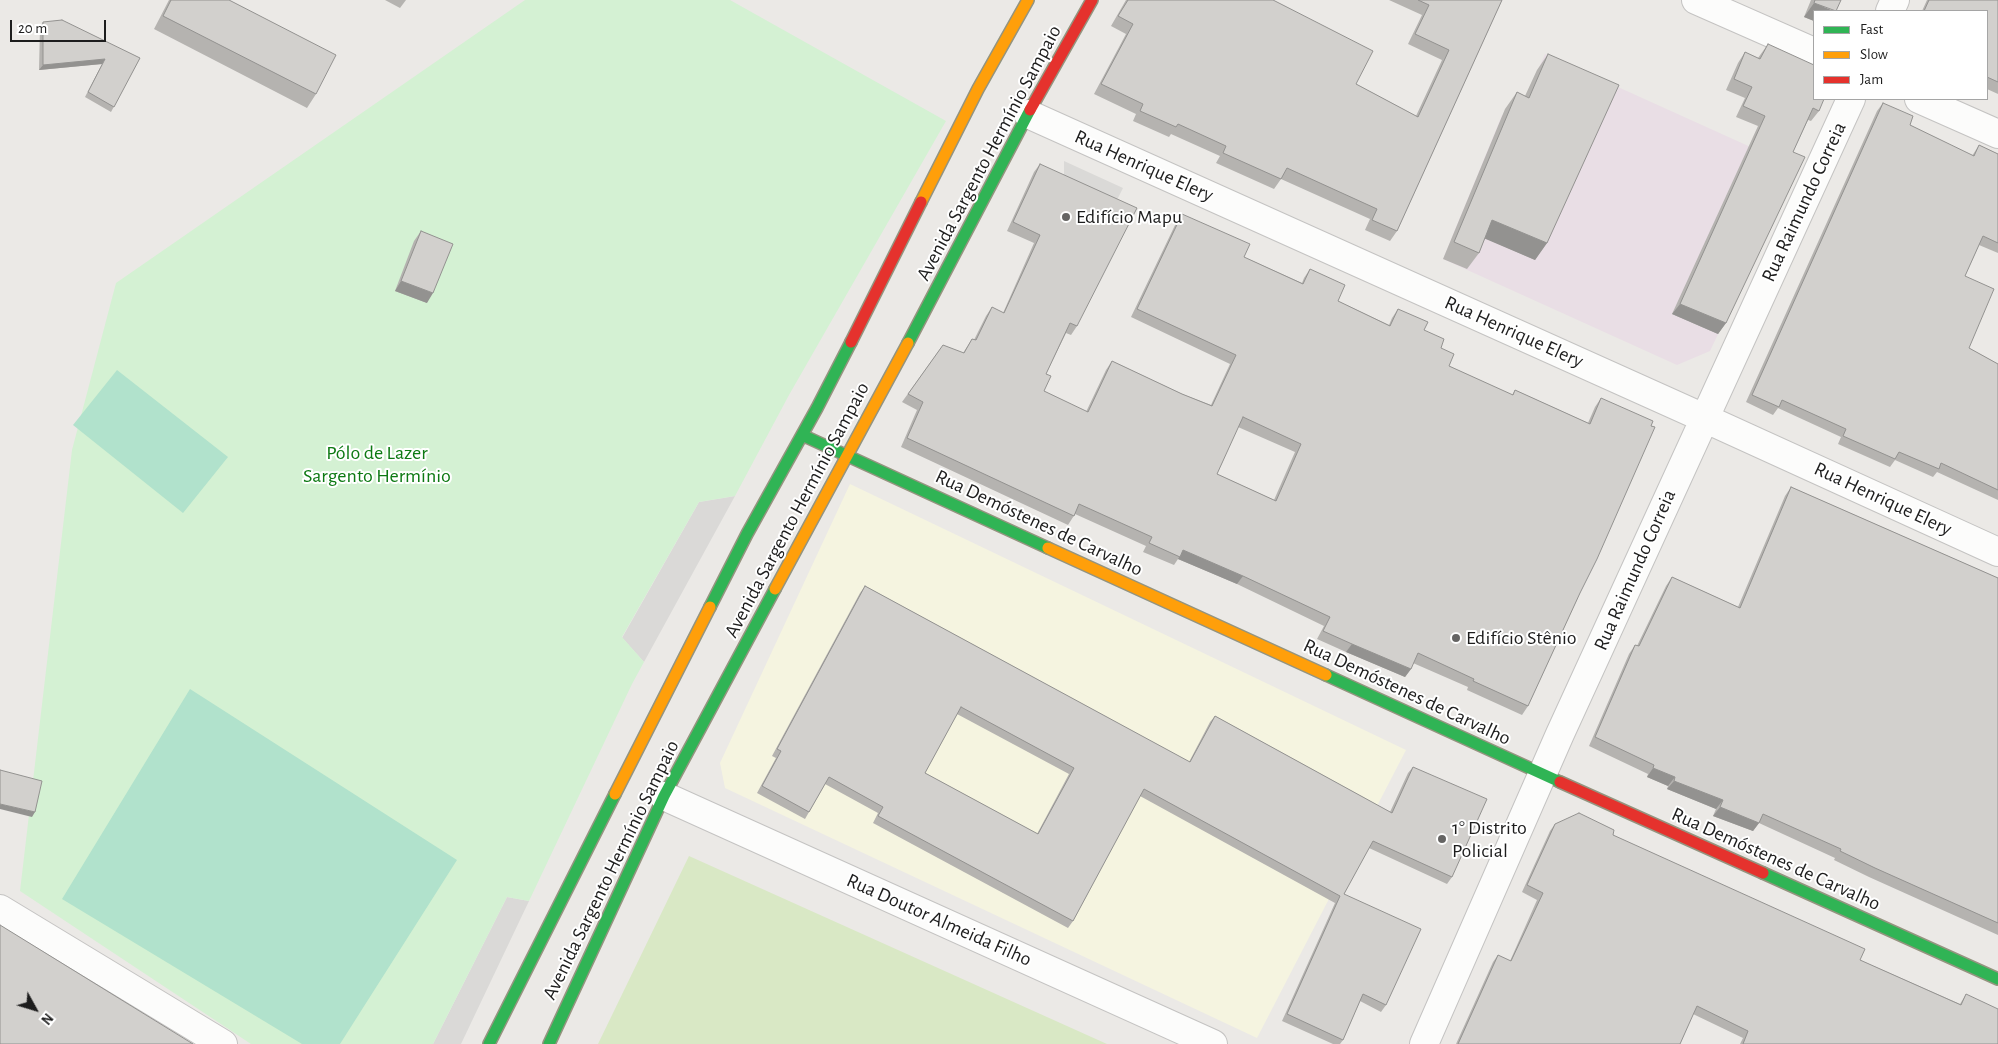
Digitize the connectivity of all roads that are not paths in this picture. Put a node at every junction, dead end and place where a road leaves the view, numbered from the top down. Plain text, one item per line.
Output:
1 (1028, 0) edge
2 (1092, 0) edge
3 (1696, 0) edge
4 (1813, 52) edge
5 (1851, 100) edge
6 (1921, 100) edge
7 (1028, 114) junction
8 (1998, 134) edge
9 (1704, 418) junction
10 (802, 435) junction
11 (848, 456) junction
12 (1998, 552) edge
13 (1542, 774) junction
14 (664, 796) junction
15 (0, 909) edge
16 (1998, 979) edge
17 (223, 1044) edge
18 (489, 1044) edge
19 (549, 1044) edge
20 (1213, 1044) edge
21 (1424, 1044) edge

1 - 10 main road, Avenida Sargento Hermínio Sampaio
2 - 7 main road, Avenida Sargento Hermínio Sampaio
3 - 4 street
5 - 9 street, Rua Raimundo Correia
6 - 8 street
7 - 9 street, Rua Henrique Elery
7 - 11 main road, Avenida Sargento Hermínio Sampaio
9 - 12 street, Rua Henrique Elery
9 - 13 street, Rua Raimundo Correia
10 - 11 main road, Rua Demóstenes de Carvalho
10 - 18 main road, Avenida Sargento Hermínio Sampaio
11 - 13 main road, Rua Demóstenes de Carvalho
11 - 14 main road, Avenida Sargento Hermínio Sampaio
13 - 16 main road, Rua Demóstenes de Carvalho
13 - 21 street, Rua Raimundo Correia
14 - 19 main road, Avenida Sargento Hermínio Sampaio
14 - 20 street, Rua Doutor Almeida Filho
15 - 17 street

